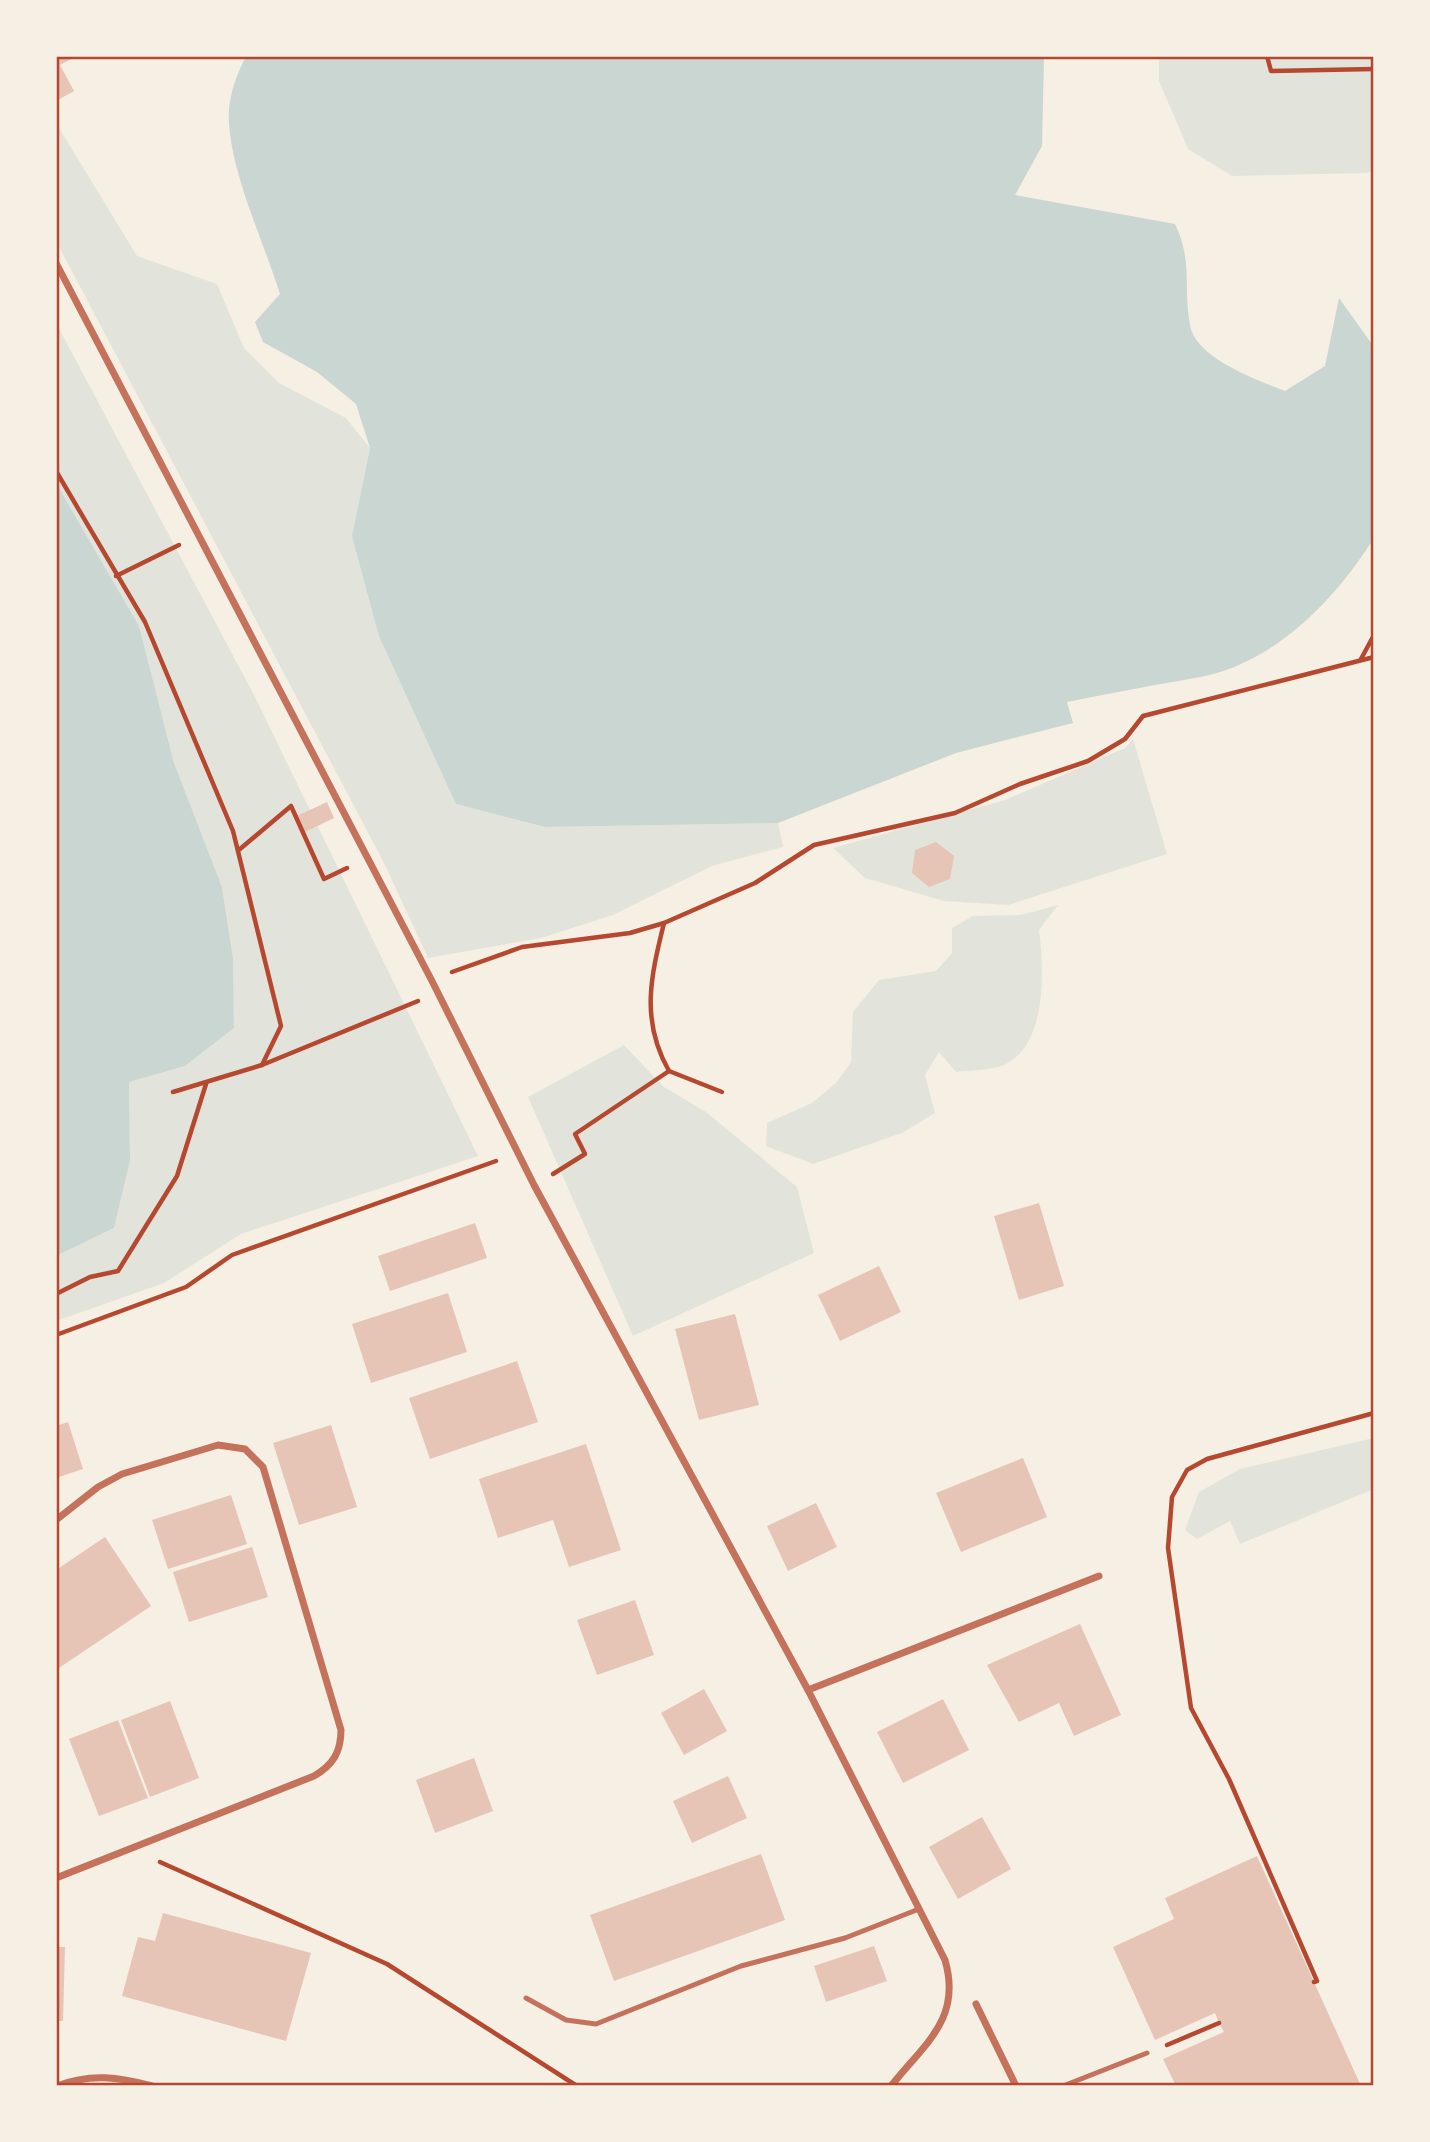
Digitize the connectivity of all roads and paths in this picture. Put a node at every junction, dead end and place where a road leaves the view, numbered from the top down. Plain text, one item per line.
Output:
1 (1267, 56) edge
2 (1374, 69) edge
3 (56, 263) edge
4 (56, 471) edge
5 (169, 550) dead end
6 (116, 576) junction
7 (1374, 635) edge
8 (1374, 657) edge
9 (1361, 659) junction
10 (239, 850) junction
11 (367, 858) junction
12 (664, 923) junction
13 (432, 981) junction
14 (438, 993) junction
15 (262, 1065) junction
16 (669, 1071) junction
17 (207, 1083) junction
18 (173, 1092) dead end
19 (722, 1092) dead end
20 (518, 1153) junction
21 (534, 1185) junction
22 (56, 1294) edge
23 (56, 1335) edge
24 (1374, 1413) edge
25 (56, 1520) edge
26 (1099, 1576) dead end
27 (808, 1690) junction
28 (131, 1849) junction
29 (56, 1878) edge
30 (919, 1909) junction
31 (1314, 1982) dead end
32 (526, 1998) dead end
33 (976, 2004) dead end
34 (1219, 2023) dead end
35 (1147, 2053) joint
36 (57, 2086) edge
37 (152, 2086) edge
38 (577, 2086) edge
39 (891, 2086) edge
40 (1016, 2086) edge
41 (1063, 2086) edge

1 - 2 path
3 - 11 street
4 - 6 path
5 - 6 path
6 - 10 path
7 - 9 path
8 - 9 path
9 - 12 path
10 - 11 path
10 - 15 path
11 - 13 street
12 - 13 path
12 - 16 path
13 - 14 street
14 - 15 path
14 - 20 street
15 - 17 path
16 - 19 path
16 - 21 path
17 - 18 path
17 - 22 path
20 - 21 street
20 - 23 path
21 - 27 street
24 - 31 path
25 - 28 street
26 - 27 street
27 - 30 street
28 - 29 street
28 - 38 path
30 - 32 lane
30 - 39 street
33 - 40 street
34 - 35 path
35 - 41 lane
36 - 37 street

